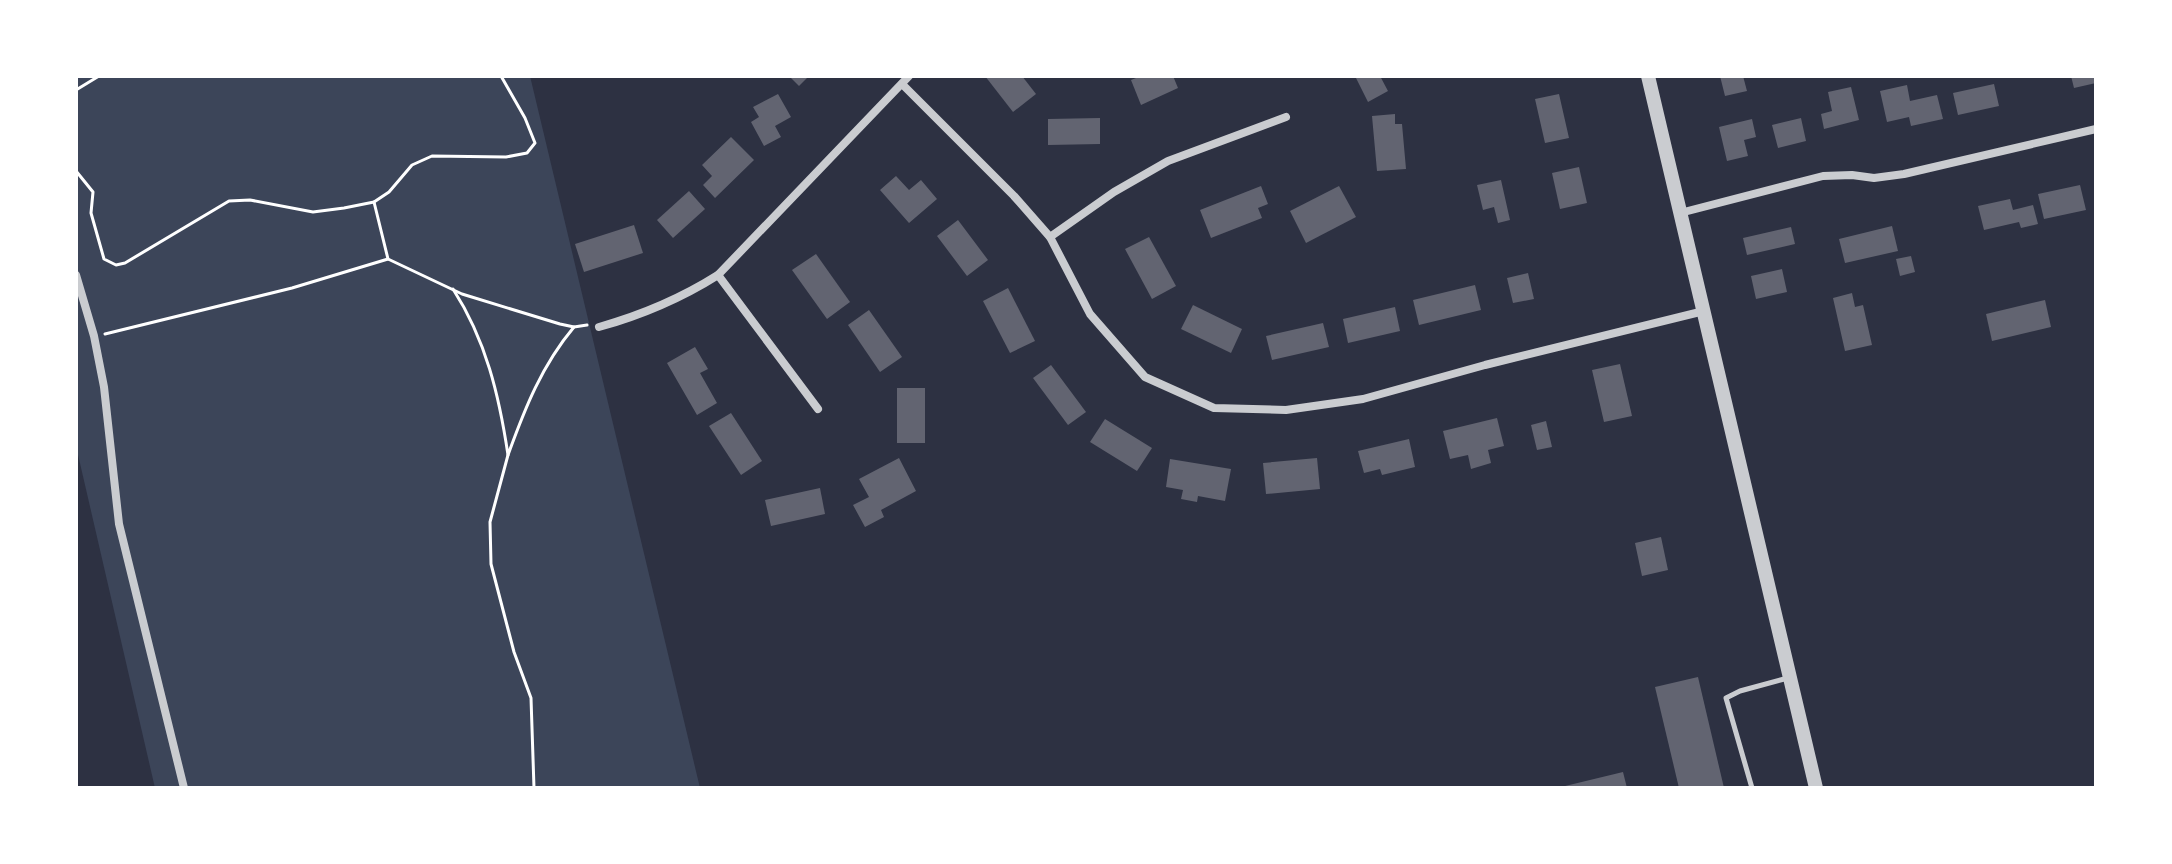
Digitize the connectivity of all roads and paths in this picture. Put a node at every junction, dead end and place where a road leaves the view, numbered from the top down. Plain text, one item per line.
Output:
1 (99, 76) edge
2 (501, 76) edge
3 (909, 76) edge
4 (1648, 76) edge
5 (902, 84) junction
6 (76, 90) edge
7 (1286, 117) dead end
8 (2096, 129) edge
9 (76, 171) edge
10 (374, 202) junction
11 (1680, 213) junction
12 (1050, 237) junction
13 (388, 259) junction
14 (76, 275) edge
15 (718, 275) junction
16 (453, 289) junction
17 (1704, 310) junction
18 (574, 327) junction
19 (599, 327) joint
20 (94, 336) junction
21 (818, 409) dead end
22 (508, 455) junction
23 (1790, 678) junction
24 (184, 788) edge
25 (534, 788) edge
26 (1752, 788) edge
27 (1816, 788) edge

1 - 6 path
2 - 10 path
3 - 5 street
4 - 11 street
5 - 12 street
5 - 15 street
7 - 12 street
8 - 11 street
9 - 10 path
10 - 13 path
11 - 17 street
12 - 17 street
13 - 16 path
13 - 20 path
14 - 20 street
15 - 19 street
15 - 21 street
16 - 18 path
16 - 22 path
17 - 23 street
18 - 19 path
18 - 22 path
20 - 24 street
22 - 25 path
23 - 26 lane
23 - 27 street

